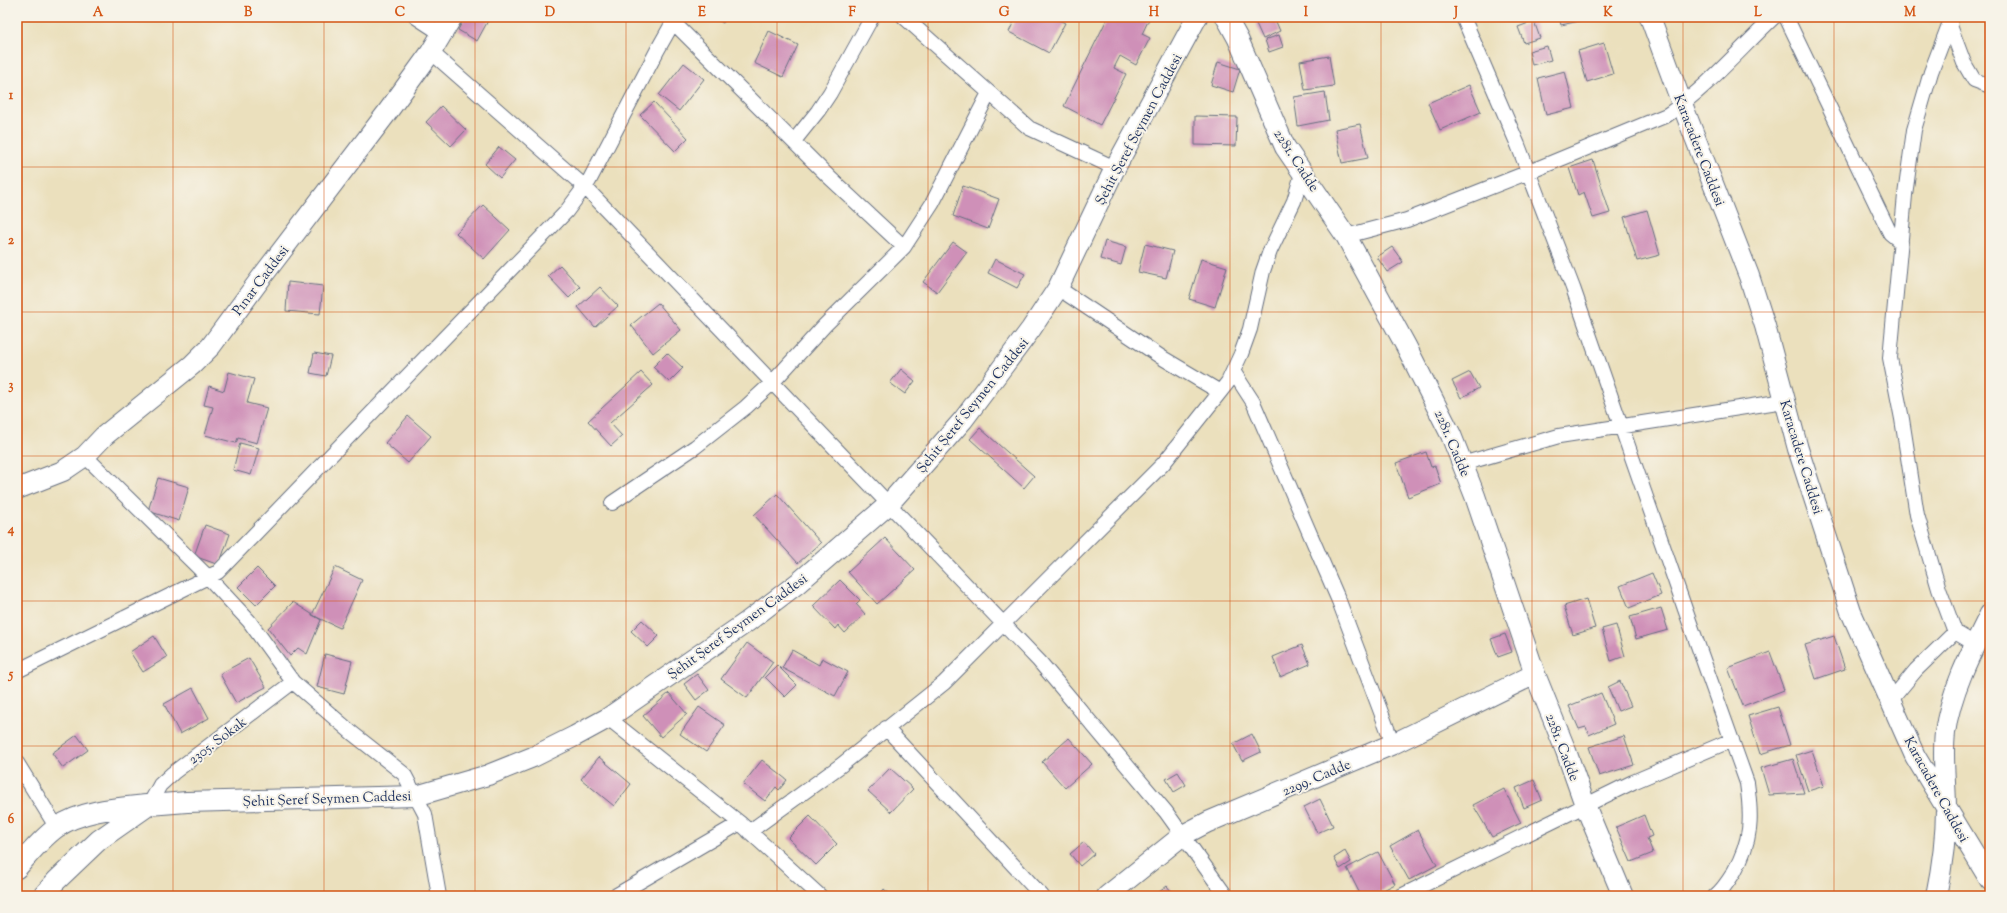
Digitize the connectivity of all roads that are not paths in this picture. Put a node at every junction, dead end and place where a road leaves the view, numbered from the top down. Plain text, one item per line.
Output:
1 (416, 17) edge
2 (452, 17) edge
3 (872, 17) edge
4 (904, 17) edge
5 (1197, 17) edge
6 (1226, 17) edge
7 (1463, 17) edge
8 (1650, 17) edge
9 (1774, 17) edge
10 (1786, 17) edge
11 (675, 20) edge
12 (1951, 20) edge
13 (442, 34) junction
14 (431, 52) junction
15 (1990, 86) edge
16 (989, 93) junction
17 (1682, 104) junction
18 (794, 141) junction
19 (1115, 168) junction
20 (1529, 172) junction
21 (1302, 174) junction
22 (585, 187) junction
23 (1346, 236) junction
24 (1901, 242) junction
25 (904, 247) junction
26 (1058, 288) junction
27 (1233, 371) junction
28 (772, 383) junction
29 (1220, 392) junction
30 (1784, 401) junction
31 (1621, 426) junction
32 (85, 456) junction
33 (1462, 464) junction
34 (17, 489) edge
35 (612, 503) dead end
36 (888, 505) junction
37 (208, 577) junction
38 (1990, 614) edge
39 (1004, 625) junction
40 (1955, 632) junction
41 (1975, 644) junction
42 (17, 671) edge
43 (1535, 674) junction
44 (293, 682) junction
45 (1891, 700) junction
46 (608, 718) junction
47 (886, 728) junction
48 (1732, 740) junction
49 (1392, 744) junction
50 (17, 763) edge
51 (416, 796) junction
52 (149, 805) junction
53 (1585, 805) junction
54 (1946, 808) junction
55 (57, 828) junction
56 (745, 828) junction
57 (1183, 835) junction
58 (17, 868) edge
59 (1990, 880) edge
60 (43, 896) edge
61 (439, 896) edge
62 (615, 896) edge
63 (820, 896) edge
64 (1042, 896) edge
65 (1107, 896) edge
66 (1226, 896) edge
67 (1401, 896) edge
68 (1623, 896) edge
69 (1716, 896) edge
70 (1936, 896) edge

1 - 13 street
2 - 13 street, Pınar Caddesi
3 - 18 street
4 - 16 street
5 - 19 street, Şehit Şeref Seymen Caddesi
6 - 21 street, 2281. Cadde
7 - 20 street
8 - 17 street, Karacadere Caddesi
9 - 17 street
10 - 24 street
11 - 18 street
11 - 22 street
12 - 15 street
12 - 24 street
13 - 14 street, Pınar Caddesi
14 - 22 street
14 - 32 street, Pınar Caddesi
16 - 19 street
16 - 25 street
17 - 20 street
17 - 30 street, Karacadere Caddesi
18 - 25 street
19 - 26 street, Şehit Şeref Seymen Caddesi
20 - 23 street
20 - 31 street
21 - 23 street, 2281. Cadde
21 - 27 street
22 - 28 street
22 - 37 street
23 - 33 street, 2281. Cadde
24 - 40 street
25 - 28 street
26 - 29 street
26 - 36 street, Şehit Şeref Seymen Caddesi
27 - 29 street
27 - 49 street
28 - 35 street
28 - 36 street
29 - 39 street
30 - 31 street
30 - 45 street, Karacadere Caddesi
31 - 33 street
31 - 48 street
32 - 34 street, Pınar Caddesi
32 - 37 street
33 - 43 street, 2281. Cadde
36 - 39 street
36 - 46 street, Şehit Şeref Seymen Caddesi
37 - 42 street
37 - 44 street
38 - 41 street
39 - 47 street
39 - 57 street
40 - 41 street
40 - 45 street
41 - 54 street
43 - 49 street, 2299. Cadde
43 - 53 street, 2281. Cadde
44 - 51 street
44 - 52 street, 2305. Sokak
45 - 54 street, Karacadere Caddesi
46 - 51 street, Şehit Şeref Seymen Caddesi
46 - 56 street
47 - 56 street
47 - 64 street
48 - 53 street
48 - 69 street
49 - 57 street, 2299. Cadde
50 - 55 street
51 - 52 street, Şehit Şeref Seymen Caddesi
51 - 61 street
52 - 55 street, Şehit Şeref Seymen Caddesi
52 - 60 street
53 - 67 street
53 - 68 street, 2281. Cadde
54 - 59 street, Karacadere Caddesi
54 - 70 street
55 - 58 street, Şehit Şeref Seymen Caddesi
56 - 62 street
56 - 63 street
57 - 65 street, 2299. Cadde
57 - 66 street

